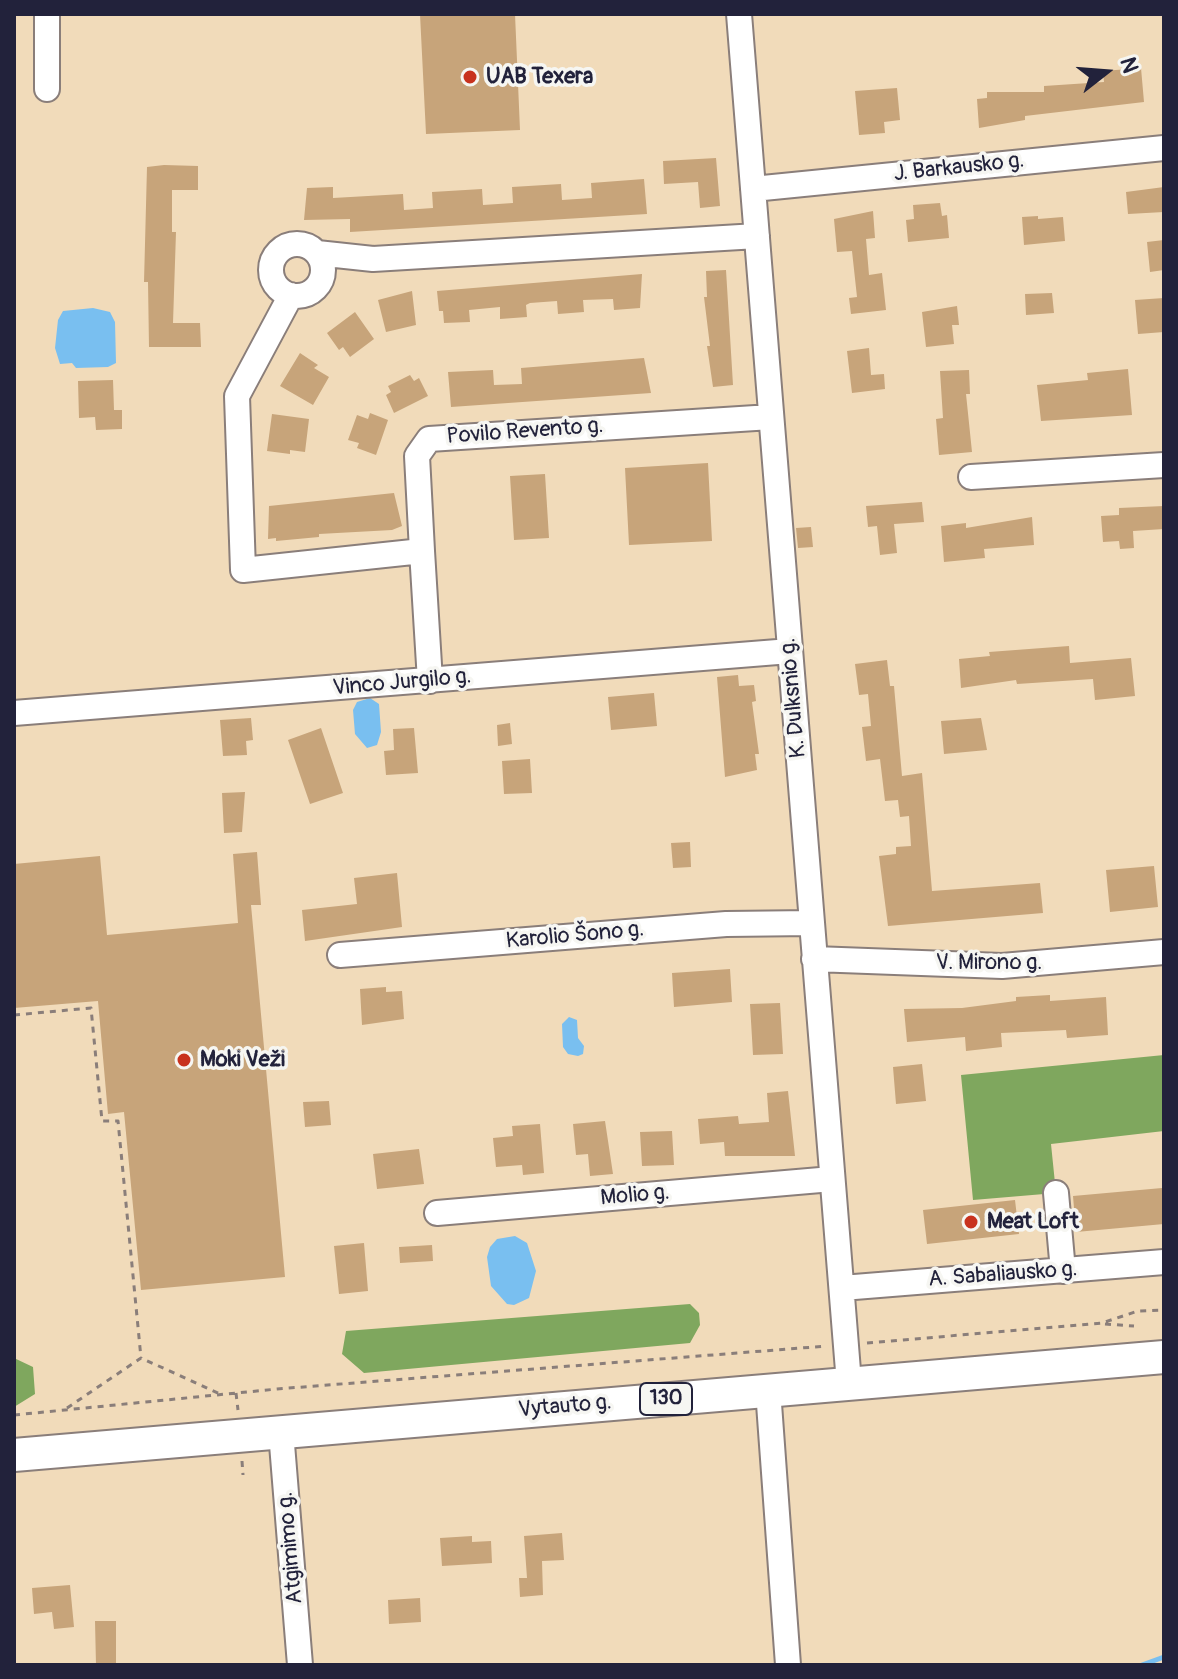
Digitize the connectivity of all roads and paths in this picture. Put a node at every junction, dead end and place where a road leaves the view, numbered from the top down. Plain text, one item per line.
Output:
1 (47, 14) edge
2 (739, 14) edge
3 (47, 89) dead end
4 (1164, 148) edge
5 (753, 189) junction
6 (757, 236) junction
7 (317, 253) junction
8 (373, 259) junction
9 (319, 284) junction
10 (291, 295) junction
11 (771, 417) junction
12 (1164, 465) edge
13 (971, 477) dead end
14 (422, 551) junction
15 (790, 651) junction
16 (430, 681) junction
17 (14, 713) edge
18 (811, 923) junction
19 (1164, 952) edge
20 (340, 955) dead end
21 (814, 959) junction
22 (14, 1015) edge
23 (832, 1179) junction
24 (1056, 1193) dead end
25 (437, 1213) dead end
26 (1164, 1262) edge
27 (1063, 1271) junction
28 (842, 1288) junction
29 (1164, 1310) edge
30 (1102, 1323) junction
31 (1134, 1326) dead end
32 (846, 1344) junction
33 (1164, 1357) edge
34 (141, 1358) junction
35 (849, 1383) junction
36 (768, 1390) junction
37 (222, 1395) junction
38 (64, 1410) junction
39 (14, 1415) edge
40 (281, 1432) junction
41 (14, 1455) edge
42 (300, 1665) edge
43 (788, 1665) edge

1 - 3 street
2 - 5 street, K. Dulksnio g.
4 - 5 street, J. Barkausko g.
5 - 6 street, K. Dulksnio g.
6 - 8 street
6 - 11 street, K. Dulksnio g.
7 - 8 street
7 - 9 street
7 - 10 street
8 - 9 street
9 - 10 street
10 - 14 street
11 - 14 street, Povilo Revento g.
11 - 15 street, K. Dulksnio g.
12 - 13 street
14 - 16 street
15 - 16 street, Vinco Jurgilo g.
15 - 18 street, K. Dulksnio g.
16 - 17 street, Vinco Jurgilo g.
18 - 20 street, Karolio Šono g.
18 - 21 street, K. Dulksnio g.
19 - 21 street, V. Mirono g.
21 - 23 street, K. Dulksnio g.
22 - 34 path
23 - 25 street, Molio g.
23 - 28 street, K. Dulksnio g.
24 - 27 street
26 - 27 street, A. Sabaliausko g.
27 - 28 street, A. Sabaliausko g.
28 - 32 street, K. Dulksnio g.
29 - 30 path
30 - 31 path
30 - 32 path
32 - 35 street, K. Dulksnio g.
32 - 37 path
33 - 35 main road, Vytauto g. / 130
34 - 37 path
34 - 38 path
35 - 36 main road, Vytauto g. / 130
36 - 40 main road, Vytauto g. / 130
36 - 43 street
37 - 38 path
38 - 39 path
40 - 41 main road, Vytauto g. / 130
40 - 42 street, Atgimimo g.

